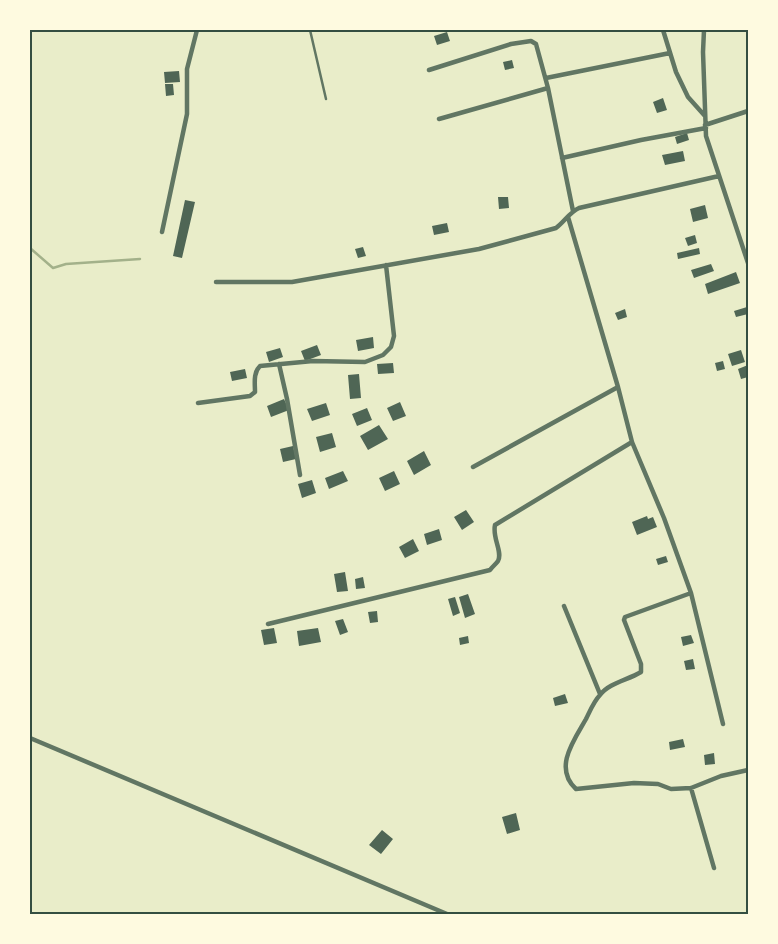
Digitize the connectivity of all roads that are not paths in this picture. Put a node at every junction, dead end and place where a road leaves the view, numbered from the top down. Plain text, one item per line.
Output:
1 (197, 30) edge
2 (310, 30) edge
3 (662, 30) edge
4 (704, 30) edge
5 (670, 53) junction
6 (429, 70) dead end
7 (546, 78) junction
8 (548, 88) junction
9 (326, 99) dead end
10 (748, 111) edge
11 (705, 116) junction
12 (439, 119) dead end
13 (705, 127) junction
14 (562, 158) junction
15 (719, 176) junction
16 (573, 211) junction
17 (568, 217) junction
18 (162, 232) dead end
19 (748, 264) edge
20 (386, 265) junction
21 (216, 282) dead end
22 (279, 364) junction
23 (618, 387) junction
24 (198, 403) dead end
25 (632, 442) junction
26 (473, 467) dead end
27 (300, 475) dead end
28 (691, 593) junction
29 (564, 606) dead end
30 (268, 624) dead end
31 (600, 694) junction
32 (724, 724) dead end
33 (30, 738) edge
34 (748, 770) edge
35 (692, 788) junction
36 (714, 868) dead end
37 (446, 914) edge

1 - 18 street
2 - 9 lane
3 - 5 street
4 - 11 street
5 - 7 street
5 - 11 street
6 - 7 street
7 - 8 street
8 - 12 street
8 - 14 street
10 - 13 street
11 - 13 street
13 - 14 street
13 - 15 street
14 - 16 street
15 - 16 street
15 - 19 street
16 - 17 street
17 - 20 street
17 - 23 street
20 - 21 street
20 - 22 street
22 - 24 street
22 - 27 street
23 - 25 street
23 - 26 street
25 - 28 street
25 - 30 street
28 - 31 street
28 - 32 street
29 - 31 street
31 - 35 street
33 - 37 street
34 - 35 street
35 - 36 street

